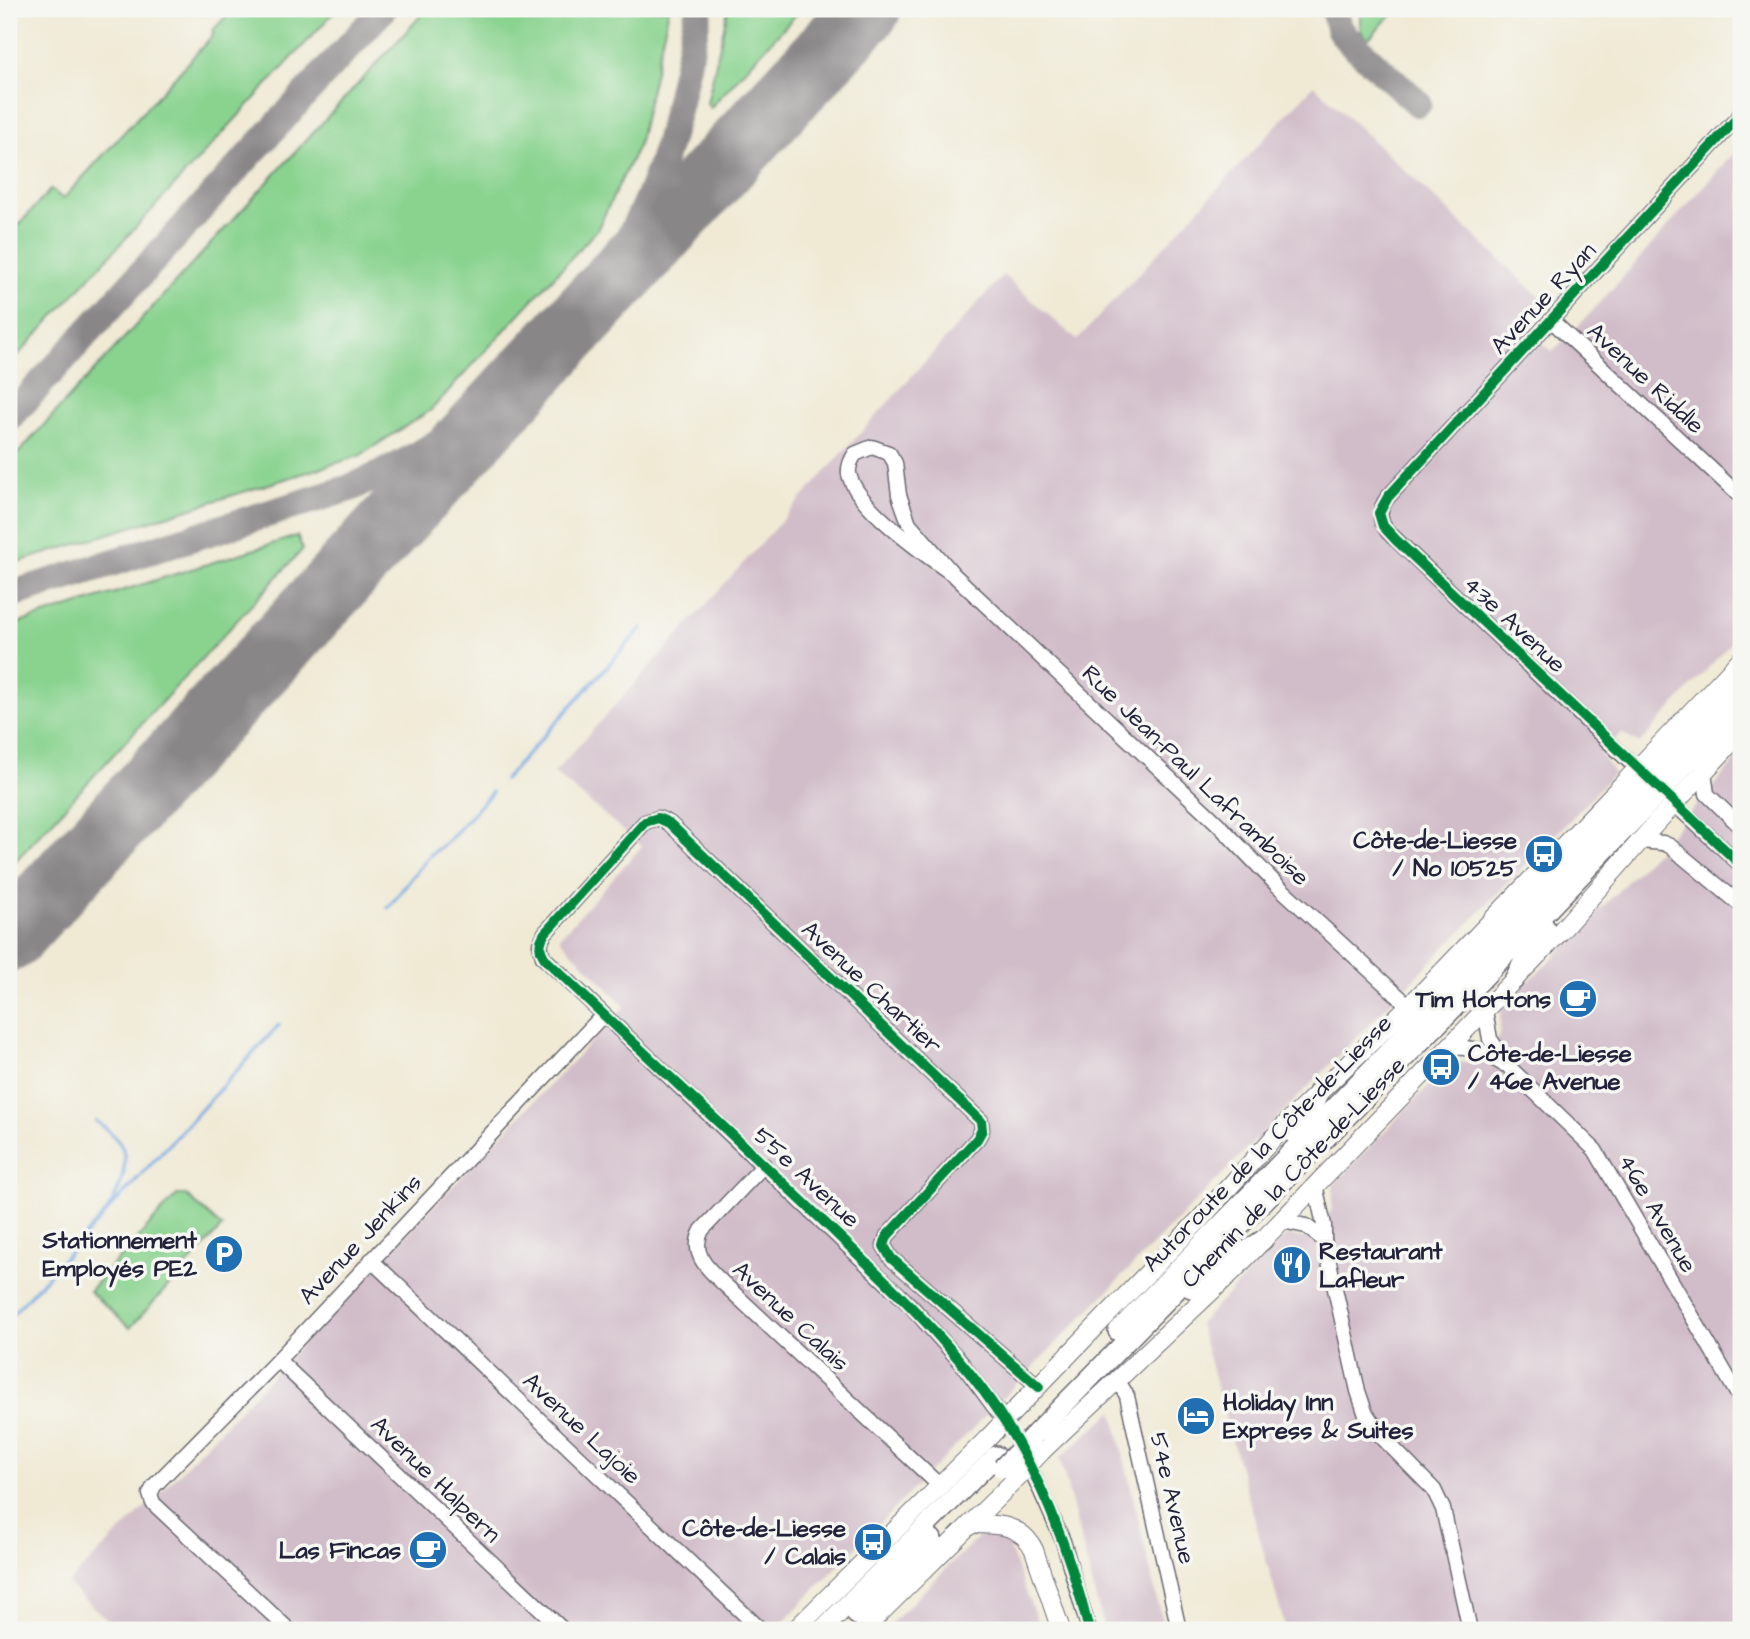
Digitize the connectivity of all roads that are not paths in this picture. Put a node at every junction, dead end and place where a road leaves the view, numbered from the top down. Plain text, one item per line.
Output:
1 (1741, 114) edge
2 (1551, 320) junction
3 (1741, 497) edge
4 (1379, 513) joint
5 (954, 575) junction
6 (1741, 659) edge
7 (1741, 685) edge
8 (1741, 707) edge
9 (1741, 732) edge
10 (1630, 761) dead end
11 (1672, 768) junction
12 (1704, 772) junction
13 (1638, 804) junction
14 (1681, 810) dead end
15 (1741, 827) edge
16 (1640, 841) junction
17 (1741, 865) edge
18 (1590, 867) junction
19 (1741, 905) edge
20 (1514, 980) junction
21 (1409, 1006) junction
22 (1485, 1011) junction
23 (603, 1015) junction
24 (1450, 1046) junction
25 (1510, 1068) junction
26 (1319, 1091) junction
27 (764, 1165) junction
28 (1315, 1185) junction
29 (1255, 1188) junction
30 (1282, 1221) junction
31 (1263, 1240) junction
32 (1324, 1240) junction
33 (371, 1260) junction
34 (1153, 1314) junction
35 (278, 1360) junction
36 (1117, 1379) junction
37 (1039, 1387) junction
38 (1741, 1400) edge
39 (998, 1412) tunnel mouth
40 (1031, 1428) junction
41 (999, 1462) junction
42 (1034, 1476) dead end
43 (940, 1486) junction
44 (972, 1524) junction
45 (289, 1630) edge
46 (563, 1630) edge
47 (761, 1630) edge
48 (795, 1630) edge
49 (822, 1630) edge
50 (841, 1630) edge
51 (863, 1630) edge
52 (1060, 1630) edge
53 (1088, 1630) edge
54 (1179, 1630) edge
55 (1470, 1630) edge

1 - 2 street, Avenue Ryan
2 - 3 street, Avenue Riddle
2 - 4 street, Avenue Ryan
4 - 10 street, 43e Avenue
5 - 5 street, Rue Jean-Paul Laframboise
5 - 21 street, Rue Jean-Paul Laframboise
6 - 11 main road, Chemin de la Côte-de-Liesse
7 - 11 highway, Autoroute de la Côte-de-Liesse
8 - 11 highway, Autoroute de la Côte-de-Liesse
9 - 12 main road, Chemin de la Côte-de-Liesse
11 - 12 main road, Chemin de la Côte-de-Liesse
11 - 13 highway, Autoroute de la Côte-de-Liesse, bridge
11 - 13 main road, Chemin de la Côte-de-Liesse, bridge
12 - 15 street
13 - 16 main road, Chemin de la Côte-de-Liesse
13 - 18 highway, Autoroute de la Côte-de-Liesse
13 - 21 main road, Chemin de la Côte-de-Liesse
13 - 29 highway, Autoroute de la Côte-de-Liesse
14 - 17 street
16 - 19 street
16 - 20 main road, Chemin de la Côte-de-Liesse
18 - 20 highway
18 - 34 highway, Autoroute de la Côte-de-Liesse
20 - 22 main road, Chemin de la Côte-de-Liesse
21 - 26 main road, Chemin de la Côte-de-Liesse
22 - 24 main road, Chemin de la Côte-de-Liesse
22 - 25 street, 46e Avenue
23 - 27 street, 55e Avenue
23 - 33 street, Avenue Jenkins
23 - 37 street, Avenue Chartier
24 - 25 street, 46e Avenue
24 - 28 main road, Chemin de la Côte-de-Liesse
25 - 38 street, 46e Avenue
26 - 29 highway
26 - 37 main road, Chemin de la Côte-de-Liesse
27 - 39 street, 55e Avenue
27 - 43 street, Avenue Calais
28 - 30 main road, Chemin de la Côte-de-Liesse
28 - 32 street
29 - 40 highway, Autoroute de la Côte-de-Liesse
30 - 31 main road, Chemin de la Côte-de-Liesse
30 - 32 street
31 - 34 highway
31 - 36 main road, Chemin de la Côte-de-Liesse
32 - 55 street
33 - 35 street, Avenue Jenkins
33 - 47 street, Avenue Lajoie
34 - 40 highway, Autoroute de la Côte-de-Liesse
35 - 45 street, Avenue Jenkins
35 - 46 street, Avenue Halpern
36 - 40 main road, Chemin de la Côte-de-Liesse
36 - 54 street, 54e Avenue
37 - 40 main road, Chemin de la Côte-de-Liesse
40 - 41 highway, Autoroute de la Côte-de-Liesse, bridge
40 - 41 main road, Chemin de la Côte-de-Liesse, bridge
41 - 43 main road, Chemin de la Côte-de-Liesse
41 - 44 main road, Chemin de la Côte-de-Liesse
41 - 49 highway, Autoroute de la Côte-de-Liesse
41 - 50 highway, Autoroute de la Côte-de-Liesse
42 - 53 street
43 - 48 main road, Chemin de la Côte-de-Liesse
44 - 51 main road, Chemin de la Côte-de-Liesse
44 - 52 main road

